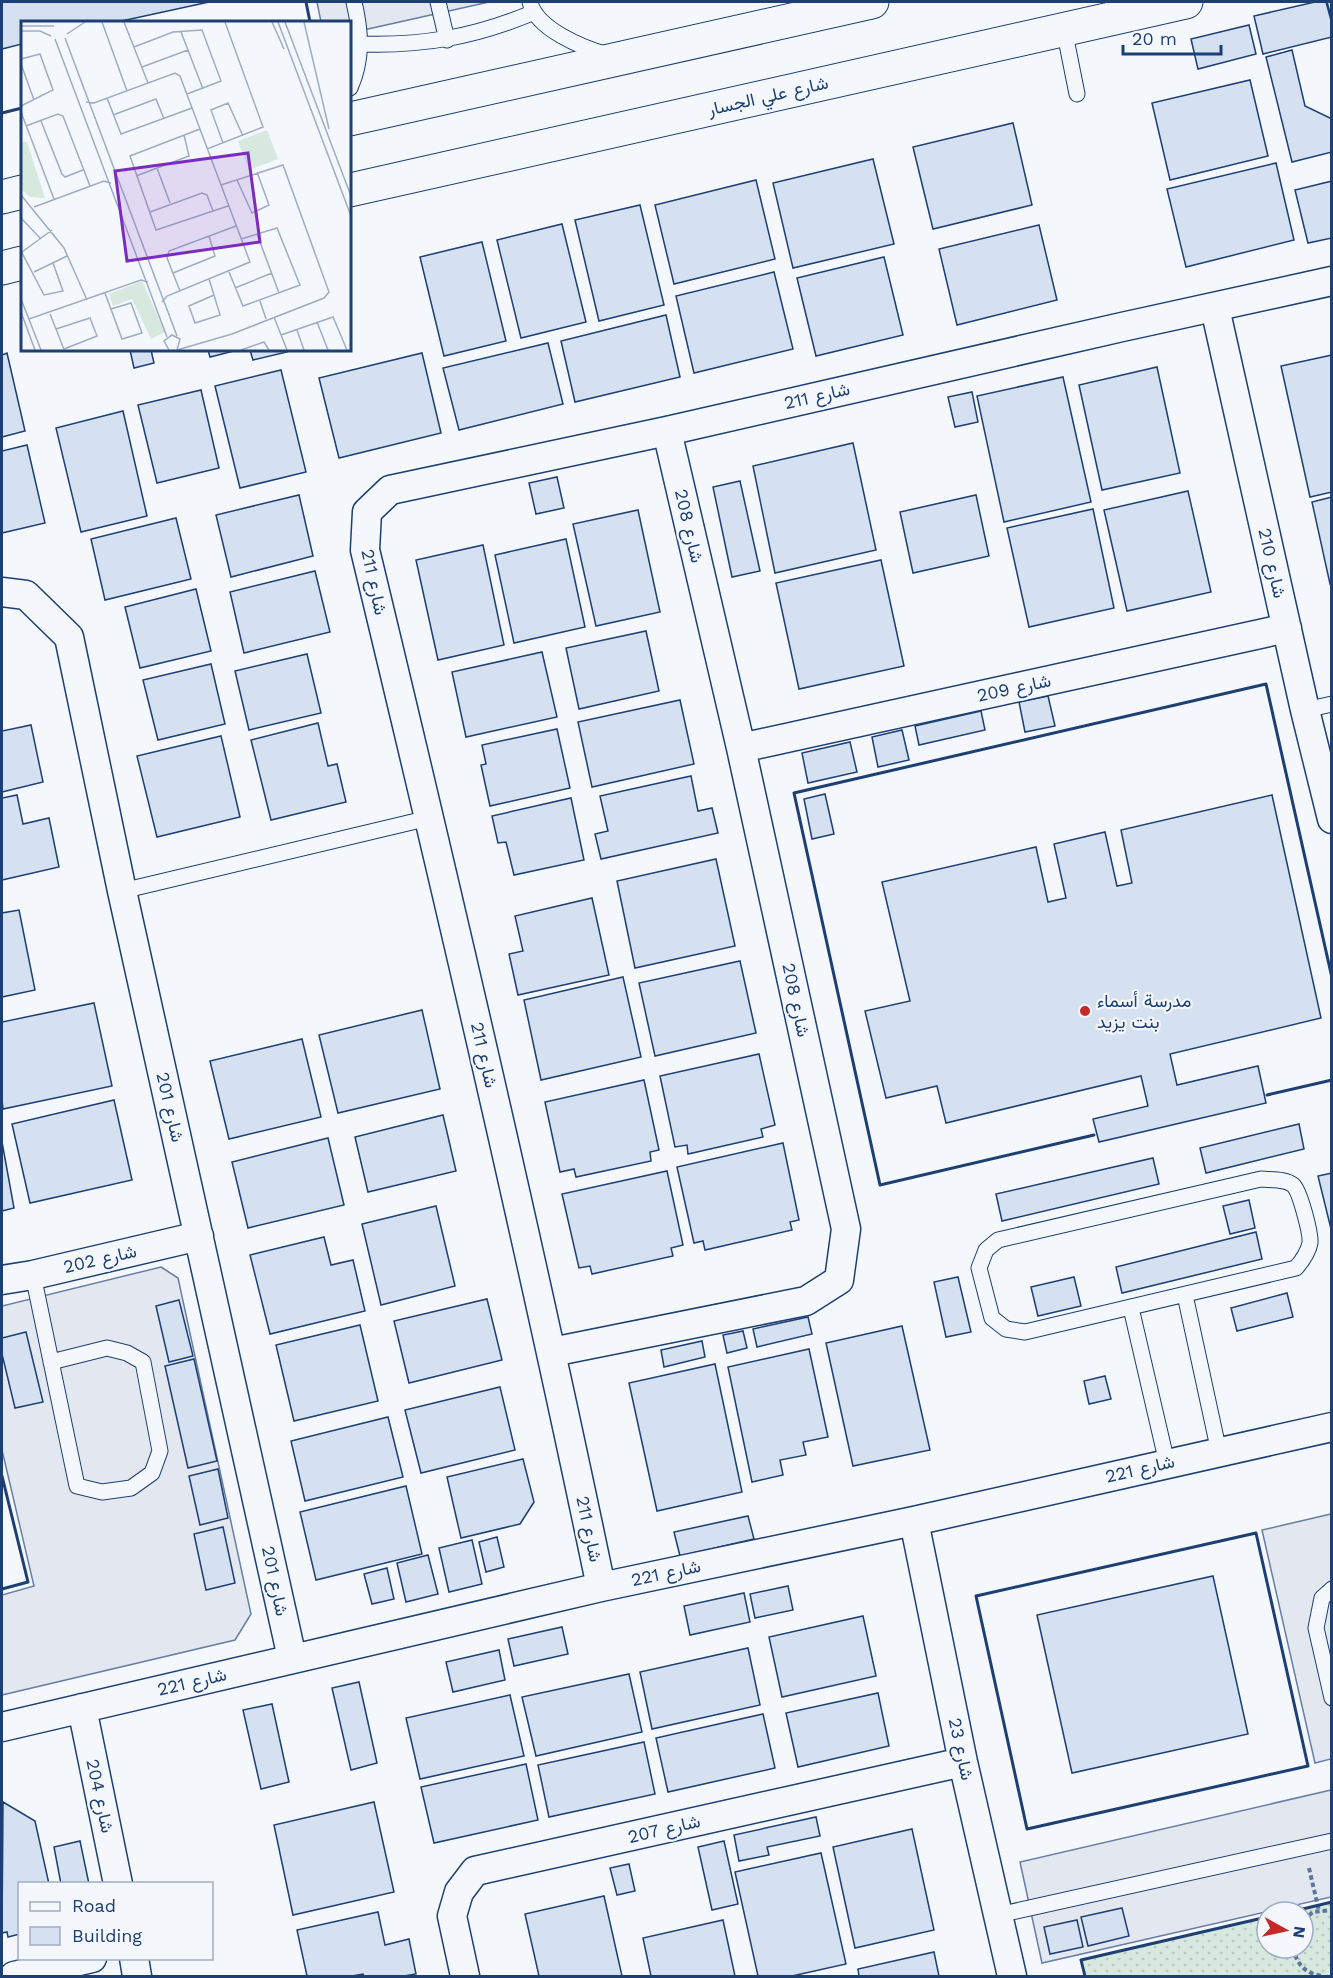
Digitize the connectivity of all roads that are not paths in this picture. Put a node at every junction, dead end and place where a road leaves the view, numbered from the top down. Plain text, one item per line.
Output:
1 (354, 2) edge
2 (438, 2) edge
3 (872, 2) edge
4 (1186, 2) edge
5 (531, 7) edge
6 (1064, 29) junction
7 (447, 40) junction
8 (360, 44) junction
9 (620, 58) junction
10 (351, 86) edge
11 (1077, 94) dead end
12 (351, 119) edge
13 (351, 190) edge
14 (21, 192) edge
15 (2, 196) edge
16 (21, 263) edge
17 (2, 267) edge
18 (1332, 281) edge
19 (1215, 308) junction
20 (667, 430) junction
21 (2, 592) edge
22 (1287, 628) junction
23 (1318, 707) edge
24 (741, 748) junction
25 (429, 818) junction
26 (1332, 819) edge
27 (122, 891) junction
28 (199, 1236) junction
29 (33, 1275) junction
30 (2, 1280) edge
31 (1185, 1295) junction
32 (1131, 1308) junction
33 (552, 1352) junction
34 (51, 1362) junction
35 (1332, 1427) edge
36 (1219, 1452) junction
37 (1167, 1463) junction
38 (914, 1521) junction
39 (601, 1587) junction
40 (1332, 1589) edge
41 (292, 1658) junction
42 (1332, 1698) edge
43 (82, 1708) junction
44 (2, 1727) edge
45 (963, 1761) junction
46 (1332, 1841) edge
47 (118, 1882) edge
48 (998, 1915) junction
49 (88, 1960) edge
50 (134, 1960) edge
51 (14, 1977) edge
52 (137, 1977) edge
53 (465, 1977) edge
54 (1012, 1977) edge

1 - 8 lane
2 - 7 lane
3 - 9 street
4 - 6 street, شارع علي الجسار
5 - 7 lane
5 - 9 lane
6 - 11 lane
6 - 13 street, شارع علي الجسار
7 - 8 lane
8 - 10 lane
9 - 12 street
14 - 15 street
16 - 17 street
18 - 19 street, شارع 211
19 - 20 street, شارع 211
19 - 22 street, شارع 210
20 - 24 street, شارع 208
20 - 25 street, شارع 211
21 - 27 street, شارع 201
22 - 23 street, شارع 210
22 - 24 street, شارع 209
23 - 26 street, شارع 210
24 - 33 street, شارع 208
25 - 27 lane
25 - 33 street, شارع 211
27 - 28 street, شارع 201
28 - 29 street, شارع 202
28 - 41 street, شارع 201
29 - 30 street, شارع 202
29 - 34 lane
31 - 32 lane
31 - 32 lane
31 - 36 lane
32 - 37 lane
33 - 39 street, شارع 211
34 - 34 lane
35 - 36 street, شارع 221
36 - 37 street, شارع 221
37 - 38 street, شارع 221
38 - 39 street, شارع 221
38 - 45 street, شارع 23
39 - 41 street, شارع 221
40 - 42 lane
41 - 43 street, شارع 221
43 - 44 street, شارع 221
43 - 47 street, شارع 204
45 - 48 street, شارع 23
45 - 53 street, شارع 207
46 - 48 lane
48 - 54 street, شارع 23
49 - 51 street
50 - 52 street

